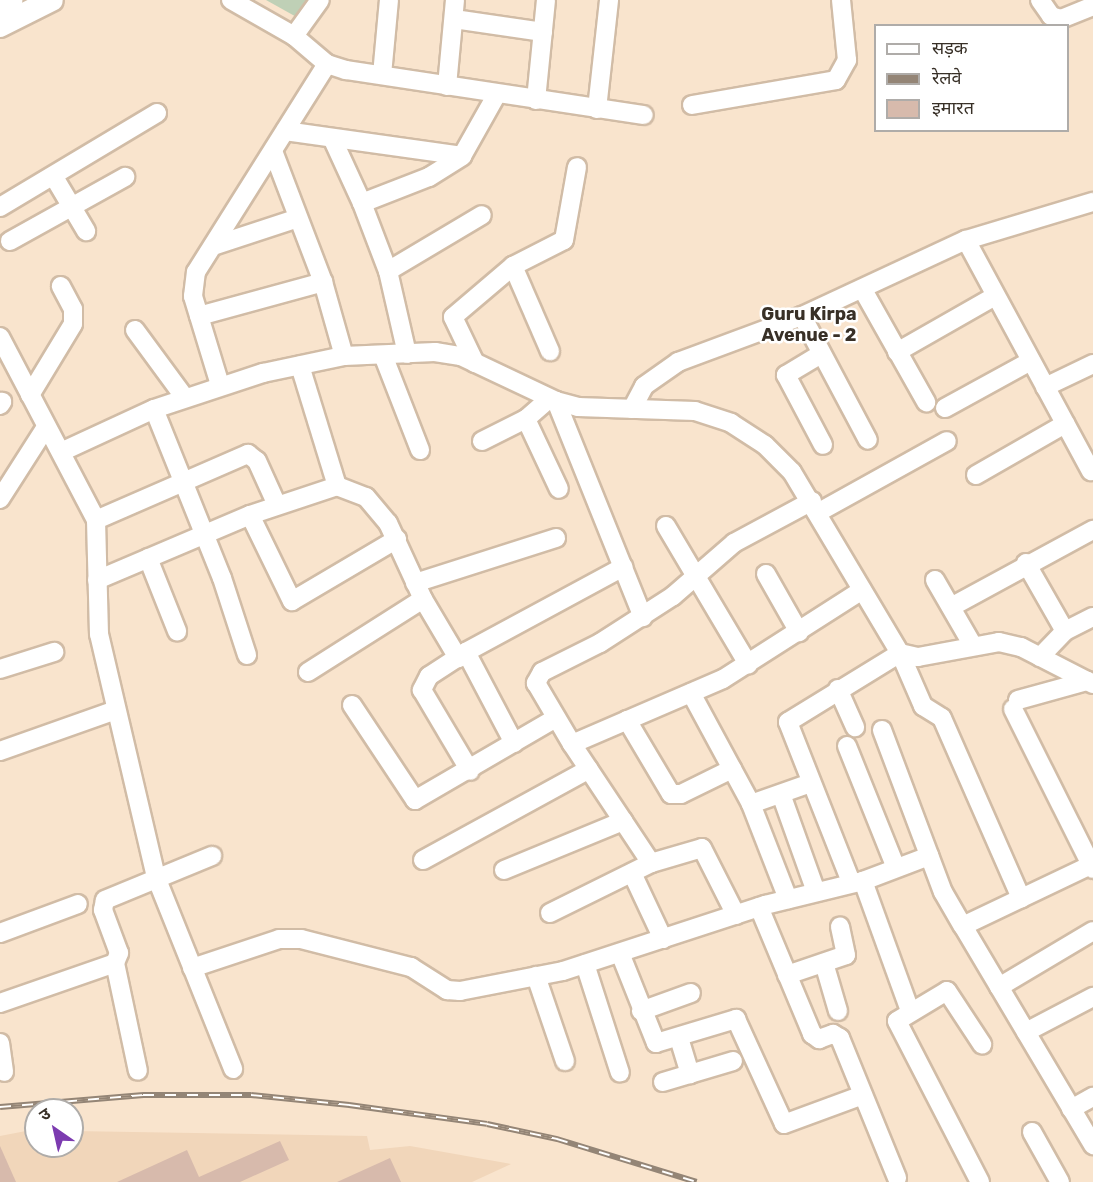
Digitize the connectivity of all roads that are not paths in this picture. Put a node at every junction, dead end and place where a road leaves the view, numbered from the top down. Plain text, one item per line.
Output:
1 (12, 0) edge
2 (51, 0) edge
3 (231, 0) edge
4 (320, 0) edge
5 (389, 0) edge
6 (455, 0) edge
7 (546, 0) edge
8 (609, 0) edge
9 (841, 0) edge
10 (1040, 0) edge
11 (0, 6) edge
12 (1093, 6) edge
13 (454, 19) junction
14 (0, 26) edge
15 (543, 32) junction
16 (294, 36) junction
17 (327, 64) junction
18 (382, 75) junction
19 (447, 86) junction
20 (497, 94) junction
21 (536, 100) junction
22 (692, 105) dead end
23 (597, 109) junction
24 (157, 113) dead end
25 (644, 115) dead end
26 (285, 131) junction
27 (333, 140) junction
28 (273, 151) junction
29 (462, 156) junction
30 (577, 167) dead end
31 (54, 177) junction
32 (125, 177) dead end
33 (1093, 202) edge
34 (362, 203) junction
35 (0, 207) edge
36 (72, 207) junction
37 (482, 215) dead end
38 (298, 218) junction
39 (86, 231) dead end
40 (966, 240) junction
41 (10, 241) dead end
42 (213, 246) junction
43 (513, 266) junction
44 (388, 271) junction
45 (322, 282) junction
46 (61, 286) dead end
47 (863, 290) junction
48 (995, 296) junction
49 (199, 316) junction
50 (802, 316) junction
51 (135, 330) dead end
52 (0, 337) edge
53 (550, 351) dead end
54 (897, 352) junction
55 (407, 354) junction
56 (821, 354) junction
57 (4, 355) edge
58 (383, 355) junction
59 (344, 356) junction
60 (1031, 361) junction
61 (475, 363) junction
62 (1093, 364) edge
63 (300, 366) junction
64 (220, 385) junction
65 (1045, 387) junction
66 (30, 396) junction
67 (185, 398) junction
68 (553, 400) junction
69 (926, 402) dead end
70 (945, 408) dead end
71 (154, 409) junction
72 (632, 409) junction
73 (526, 419) junction
74 (1065, 424) junction
75 (46, 427) junction
76 (868, 440) dead end
77 (482, 441) dead end
78 (947, 441) dead end
79 (823, 445) dead end
80 (1086, 445) edge
81 (420, 450) dead end
82 (61, 452) junction
83 (1091, 471) dead end
84 (976, 475) dead end
85 (182, 479) junction
86 (337, 486) junction
87 (559, 489) dead end
88 (0, 499) edge
89 (277, 505) junction
90 (815, 507) junction
91 (250, 515) junction
92 (96, 520) junction
93 (666, 526) dead end
94 (1093, 530) edge
95 (205, 534) junction
96 (556, 538) dead end
97 (397, 539) junction
98 (148, 558) junction
99 (1026, 563) junction
100 (623, 567) junction
101 (766, 574) dead end
102 (697, 578) junction
103 (97, 580) junction
104 (935, 580) dead end
105 (862, 590) junction
106 (419, 591) junction
107 (951, 607) junction
108 (643, 617) junction
109 (1093, 617) edge
110 (177, 631) dead end
111 (1065, 631) junction
112 (799, 632) junction
113 (972, 644) junction
114 (54, 652) dead end
115 (900, 653) junction
116 (247, 655) dead end
117 (462, 655) junction
118 (1040, 657) junction
119 (748, 664) junction
120 (0, 669) edge
121 (308, 672) dead end
122 (1090, 683) edge
123 (838, 689) junction
124 (691, 693) junction
125 (351, 705) dead end
126 (116, 710) junction
127 (556, 718) junction
128 (627, 720) junction
129 (855, 727) dead end
130 (882, 730) dead end
131 (514, 743) junction
132 (573, 744) junction
133 (2, 745) edge
134 (848, 746) dead end
135 (589, 769) junction
136 (732, 769) junction
137 (470, 771) junction
138 (811, 783) junction
139 (781, 794) junction
140 (751, 804) junction
141 (623, 821) junction
142 (212, 856) dead end
143 (929, 856) junction
144 (423, 860) dead end
145 (651, 863) junction
146 (1092, 866) edge
147 (896, 868) junction
148 (504, 870) dead end
149 (632, 873) junction
150 (156, 877) junction
151 (857, 881) junction
152 (816, 892) junction
153 (1022, 898) junction
154 (788, 899) junction
155 (78, 904) dead end
156 (759, 907) junction
157 (550, 913) dead end
158 (736, 915) junction
159 (963, 926) junction
160 (840, 927) dead end
161 (1093, 931) edge
162 (0, 933) edge
163 (663, 939) junction
164 (620, 953) junction
165 (115, 963) junction
166 (824, 963) junction
167 (585, 964) junction
168 (192, 968) junction
169 (787, 975) junction
170 (536, 976) junction
171 (999, 987) junction
172 (691, 993) dead end
173 (1093, 997) edge
174 (0, 1002) edge
175 (641, 1011) junction
176 (838, 1011) dead end
177 (910, 1011) junction
178 (1026, 1032) junction
179 (679, 1038) junction
180 (0, 1043) edge
181 (982, 1044) dead end
182 (565, 1061) dead end
183 (732, 1061) dead end
184 (233, 1069) dead end
185 (4, 1071) dead end
186 (138, 1071) dead end
187 (620, 1073) dead end
188 (690, 1074) junction
189 (663, 1082) dead end
190 (863, 1095) junction
191 (1093, 1097) edge
192 (1071, 1109) junction
193 (1032, 1132) dead end
194 (1093, 1145) edge
195 (897, 1178) dead end
196 (980, 1182) edge
197 (1060, 1182) edge

1 - 11 main road
2 - 14 main road
3 - 16 street
4 - 16 street
5 - 18 street
6 - 13 street
7 - 15 street
8 - 23 street
9 - 22 street
10 - 12 street
13 - 15 street
13 - 19 street
15 - 21 street
16 - 17 street
17 - 18 street
17 - 26 street
18 - 19 street
19 - 20 street
20 - 21 street
20 - 29 street
21 - 23 street
23 - 25 street
24 - 31 street
26 - 27 street
26 - 28 street
27 - 29 street
27 - 34 street
28 - 38 street
28 - 42 street
29 - 34 street
30 - 43 street
31 - 35 street
31 - 36 street
32 - 36 street
33 - 40 street
34 - 44 street
36 - 39 street
36 - 41 street
37 - 44 street
38 - 42 street
38 - 45 street
40 - 47 street
40 - 48 street
42 - 49 street
43 - 53 street
43 - 61 street
44 - 55 street
45 - 49 street
45 - 59 street
46 - 66 street
47 - 50 street
47 - 54 street
48 - 54 street
48 - 60 street
49 - 64 street
50 - 56 street
50 - 72 street
51 - 67 street
52 - 57 street
54 - 69 street
55 - 58 street
55 - 61 street
56 - 76 street
56 - 79 street
57 - 66 street
58 - 59 street
58 - 81 street
59 - 63 street
60 - 65 street
60 - 70 street
61 - 68 street
62 - 65 street
63 - 64 street
63 - 86 street
64 - 67 street
65 - 74 street
66 - 75 street
67 - 71 street
68 - 72 street
68 - 73 street
68 - 100 street
71 - 82 street
71 - 85 street
72 - 90 street
73 - 77 street
73 - 87 street
74 - 80 street
74 - 84 street
75 - 82 street
75 - 88 street
78 - 90 street
80 - 83 street
82 - 92 street
85 - 89 street
85 - 92 street
85 - 95 street
86 - 89 street
86 - 97 street
89 - 91 street
90 - 102 street
90 - 105 street
91 - 95 street
91 - 97 street
92 - 103 street
93 - 102 street
94 - 99 street
95 - 98 street
95 - 116 street
96 - 106 street
97 - 106 street
98 - 103 street
98 - 110 street
99 - 107 street
99 - 111 street
100 - 108 street
100 - 117 street
101 - 112 street
102 - 108 street
102 - 119 street
103 - 126 street
104 - 107 street
105 - 112 street
105 - 115 street
106 - 117 street
106 - 121 street
107 - 113 street
108 - 127 street
109 - 111 street
111 - 118 street
112 - 119 street
113 - 115 street
113 - 118 street
114 - 120 street
115 - 123 street
115 - 153 street
117 - 131 street
117 - 137 street
118 - 122 street
119 - 124 street
122 - 146 street
123 - 129 street
123 - 138 street
124 - 128 street
124 - 136 street
125 - 137 street
126 - 133 street
126 - 150 street
127 - 131 street
127 - 132 street
128 - 132 street
128 - 136 street
130 - 143 street
131 - 137 street
132 - 135 street
134 - 147 street
135 - 141 street
135 - 144 street
136 - 140 street
138 - 139 street
138 - 151 street
139 - 140 street
139 - 152 street
140 - 154 street
141 - 145 street
141 - 148 street
142 - 150 street
143 - 147 street
143 - 159 street
145 - 149 street
145 - 158 street
146 - 153 street
147 - 151 street
149 - 157 street
149 - 163 street
150 - 165 street
150 - 168 street
151 - 152 street
151 - 177 street
152 - 154 street
153 - 159 street
154 - 156 street
155 - 162 street
156 - 158 street
156 - 169 street
158 - 163 street
159 - 171 street
160 - 166 street
161 - 171 street
163 - 164 street
164 - 167 street
164 - 175 street
165 - 174 street
165 - 186 street
166 - 169 street
166 - 176 street
167 - 170 street
167 - 187 street
168 - 170 street
168 - 184 street
169 - 190 street
170 - 182 street
171 - 178 street
172 - 175 street
173 - 178 street
175 - 179 street
177 - 181 street
177 - 196 street
178 - 192 street
179 - 188 street
179 - 190 street
180 - 185 street
183 - 188 street
188 - 189 street
190 - 195 street
191 - 192 street
192 - 194 street
193 - 197 street

